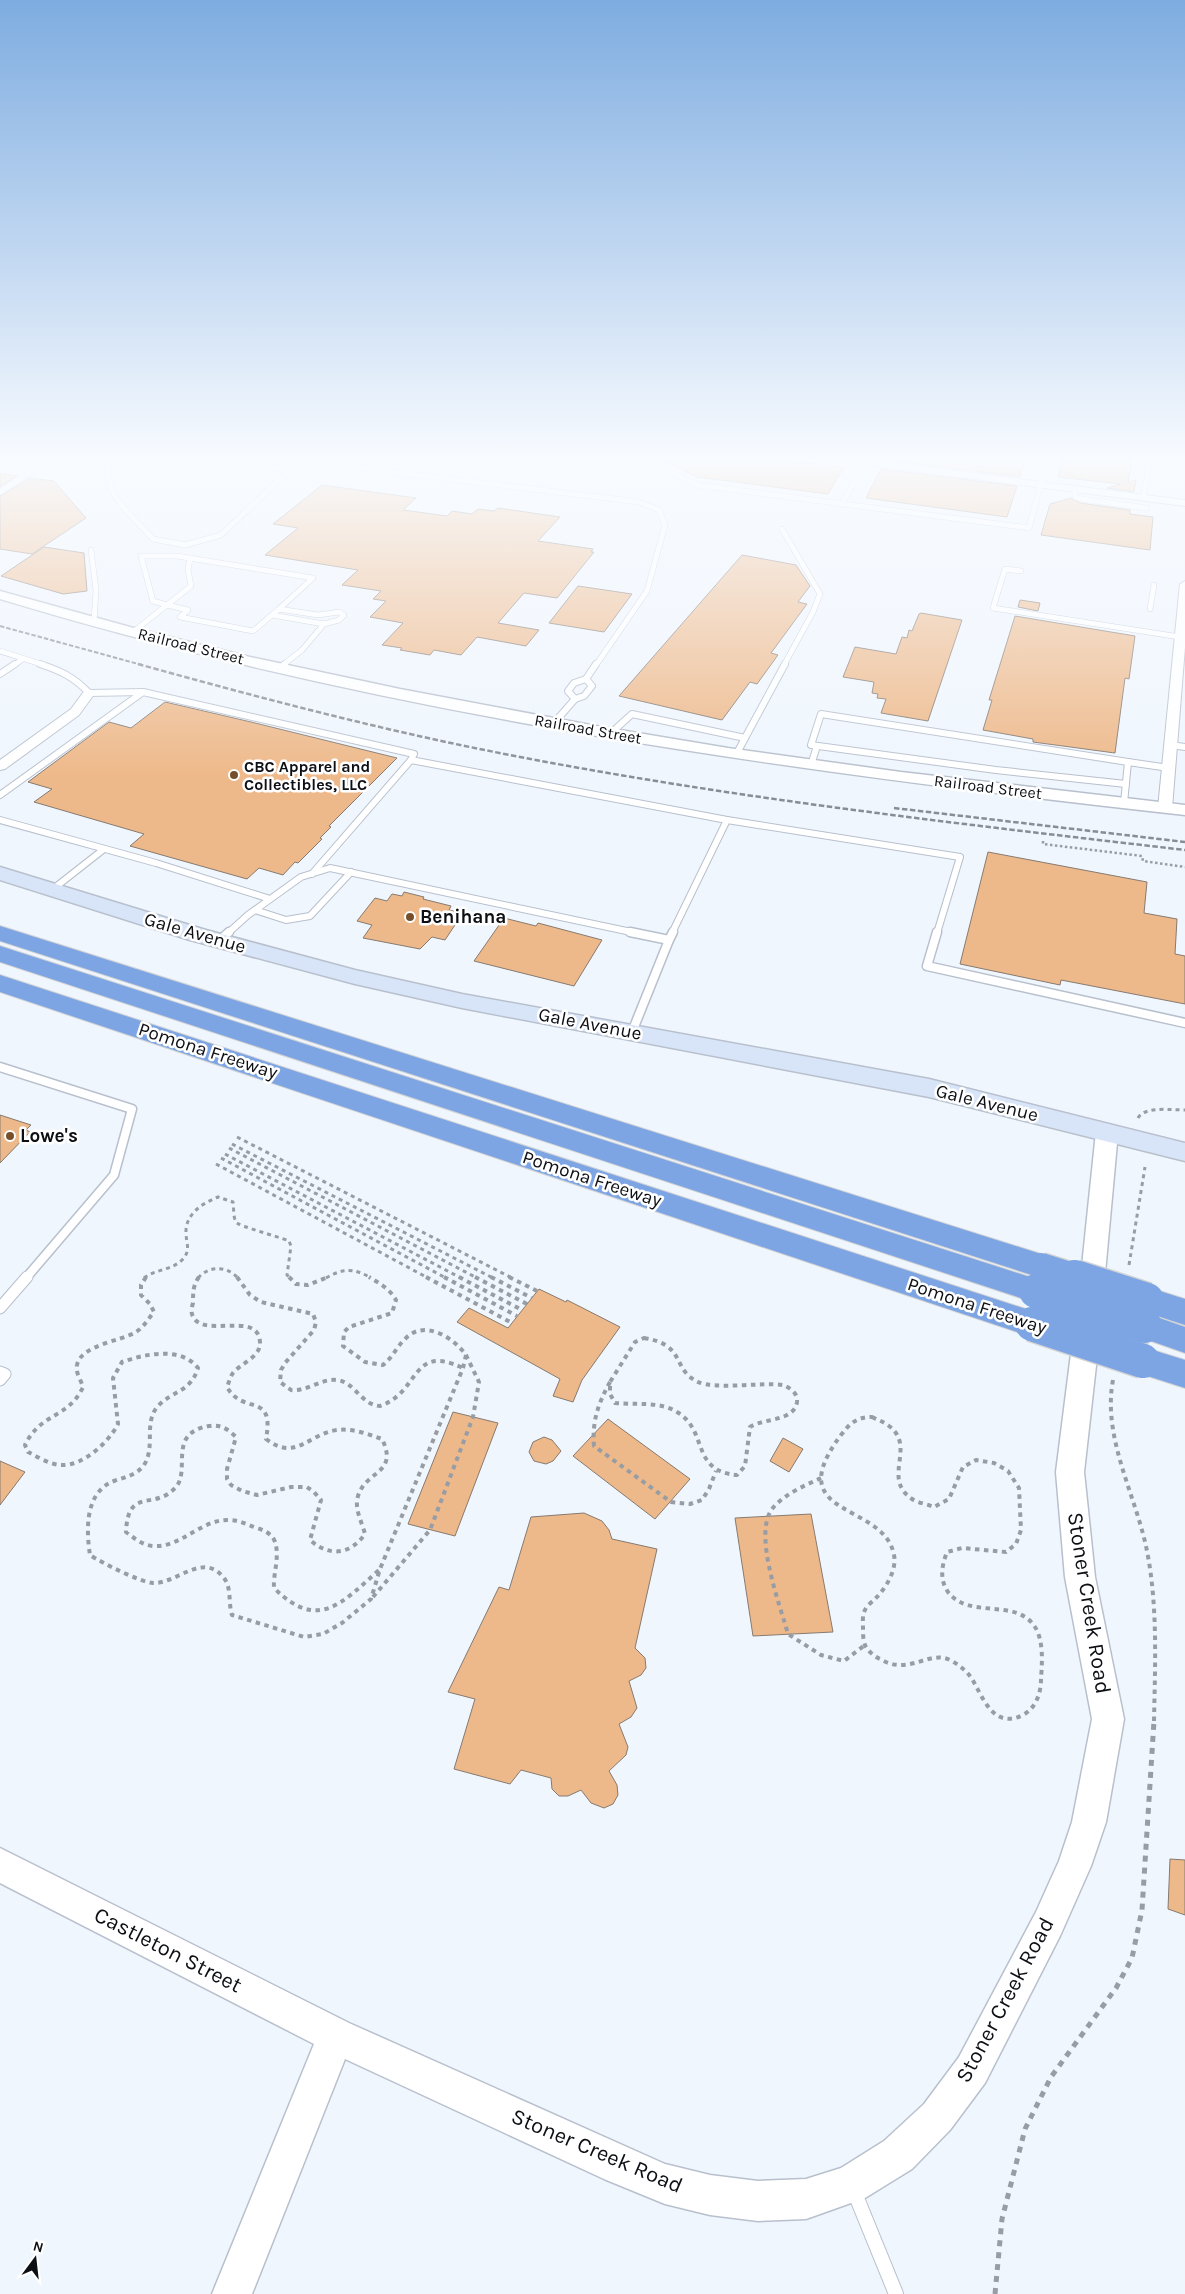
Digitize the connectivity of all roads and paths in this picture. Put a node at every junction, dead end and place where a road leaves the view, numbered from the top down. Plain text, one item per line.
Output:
1 (93, 564) edge
2 (143, 564) edge
3 (189, 564) edge
4 (227, 564) edge
5 (654, 564) edge
6 (804, 564) edge
7 (1021, 571) dead end
8 (1185, 584) edge
9 (1154, 585) dead end
10 (0, 595) edge
11 (166, 605) junction
12 (279, 609) junction
13 (1150, 610) dead end
14 (272, 615) junction
15 (94, 622) junction
16 (324, 624) junction
17 (133, 632) junction
18 (1180, 637) junction
19 (0, 651) edge
20 (23, 658) junction
21 (280, 668) junction
22 (0, 674) edge
23 (586, 679) junction
24 (142, 692) junction
25 (89, 693) junction
26 (1180, 694) edge
27 (575, 699) junction
28 (554, 723) junction
29 (611, 733) junction
30 (745, 738) junction
31 (1171, 745) junction
32 (818, 746) junction
33 (1185, 747) edge
34 (737, 753) junction
35 (411, 760) junction
36 (1128, 762) junction
37 (811, 765) junction
38 (0, 766) edge
39 (1169, 768) junction
40 (1126, 784) junction
41 (0, 795) edge
42 (1124, 803) junction
43 (1165, 808) junction
44 (1185, 810) edge
45 (0, 820) edge
46 (727, 820) junction
47 (1043, 841) dead end
48 (104, 849) junction
49 (1185, 867) edge
50 (351, 872) junction
51 (0, 873) edge
52 (312, 874) junction
53 (53, 889) junction
54 (270, 899) junction
55 (255, 910) junction
56 (0, 933) edge
57 (669, 940) junction
58 (219, 941) junction
59 (0, 954) edge
60 (0, 966) edge
61 (0, 983) edge
62 (1185, 1023) edge
63 (632, 1032) junction
64 (0, 1067) edge
65 (1185, 1110) edge
66 (1138, 1118) dead end
67 (1107, 1132) junction
68 (238, 1137) dead end
69 (232, 1144) dead end
70 (229, 1148) dead end
71 (1185, 1152) edge
72 (225, 1154) dead end
73 (221, 1158) dead end
74 (216, 1164) dead end
75 (537, 1291) dead end
76 (1036, 1297) junction
77 (532, 1298) dead end
78 (527, 1304) dead end
79 (0, 1308) edge
80 (522, 1310) dead end
81 (1185, 1311) edge
82 (517, 1316) dead end
83 (512, 1323) dead end
84 (1145, 1332) junction
85 (1185, 1340) edge
86 (466, 1355) junction
87 (1185, 1355) edge
88 (463, 1368) junction
89 (0, 1372) edge
90 (1185, 1374) edge
91 (0, 1380) edge
92 (610, 1382) junction
93 (716, 1471) junction
94 (821, 1478) junction
95 (380, 1569) junction
96 (371, 1599) junction
97 (865, 1645) junction
98 (0, 1865) edge
99 (336, 2036) junction
100 (851, 2184) junction
101 (232, 2294) edge
102 (896, 2294) edge

1 - 15 lane
2 - 11 lane
3 - 11 lane
4 - 12 lane
5 - 23 lane
6 - 30 lane
7 - 18 lane
8 - 18 street
9 - 13 lane
10 - 15 street, Railroad Street
11 - 14 lane
11 - 17 lane
12 - 14 lane
12 - 16 lane
14 - 16 lane
15 - 17 street, Railroad Street
16 - 21 lane
17 - 21 street, Railroad Street
18 - 26 street
19 - 20 lane
20 - 22 lane
20 - 25 lane
21 - 28 street, Railroad Street
23 - 27 lane
23 - 27 lane
24 - 25 lane
24 - 35 lane
24 - 41 lane
25 - 38 street
26 - 31 street
27 - 28 lane
28 - 29 street, Railroad Street
29 - 30 lane
29 - 34 street, Railroad Street
30 - 34 lane
31 - 33 lane
31 - 39 street
32 - 36 lane
32 - 37 lane
32 - 40 lane
34 - 37 street, Railroad Street
35 - 46 lane
35 - 52 lane
36 - 39 lane
36 - 40 lane
37 - 42 street, Railroad Street
39 - 43 street
40 - 42 lane
42 - 43 street, Railroad Street
43 - 44 street, Railroad Street
45 - 48 lane
46 - 57 lane
46 - 62 lane
47 - 49 path
48 - 53 lane
48 - 54 lane
50 - 52 lane
50 - 55 lane
50 - 57 lane
51 - 53 main road, Gale Avenue
52 - 54 lane
53 - 58 main road, Gale Avenue
54 - 55 lane
55 - 58 lane
56 - 76 highway, Pomona Freeway
57 - 63 lane
58 - 63 main road, Gale Avenue
59 - 76 highway
60 - 76 highway
61 - 76 highway, Pomona Freeway
63 - 67 main road, Gale Avenue
64 - 79 lane
65 - 66 path
67 - 71 main road, Gale Avenue
67 - 100 street, Stoner Creek Road
68 - 75 path
69 - 77 path
70 - 78 path
72 - 80 path
73 - 82 path
74 - 83 path
76 - 84 highway, Pomona Freeway, bridge
76 - 84 highway, Pomona Freeway, bridge
81 - 84 highway, Pomona Freeway
84 - 85 highway
84 - 87 highway
84 - 90 highway, Pomona Freeway
86 - 88 path
86 - 96 path
86 - 96 path
88 - 95 path
88 - 95 path
89 - 91 lane
92 - 93 path
92 - 93 path
92 - 93 path
94 - 97 path
94 - 97 path
94 - 97 path
95 - 96 path
98 - 99 street, Castleton Street
99 - 100 street, Stoner Creek Road
99 - 101 street
100 - 102 lane

